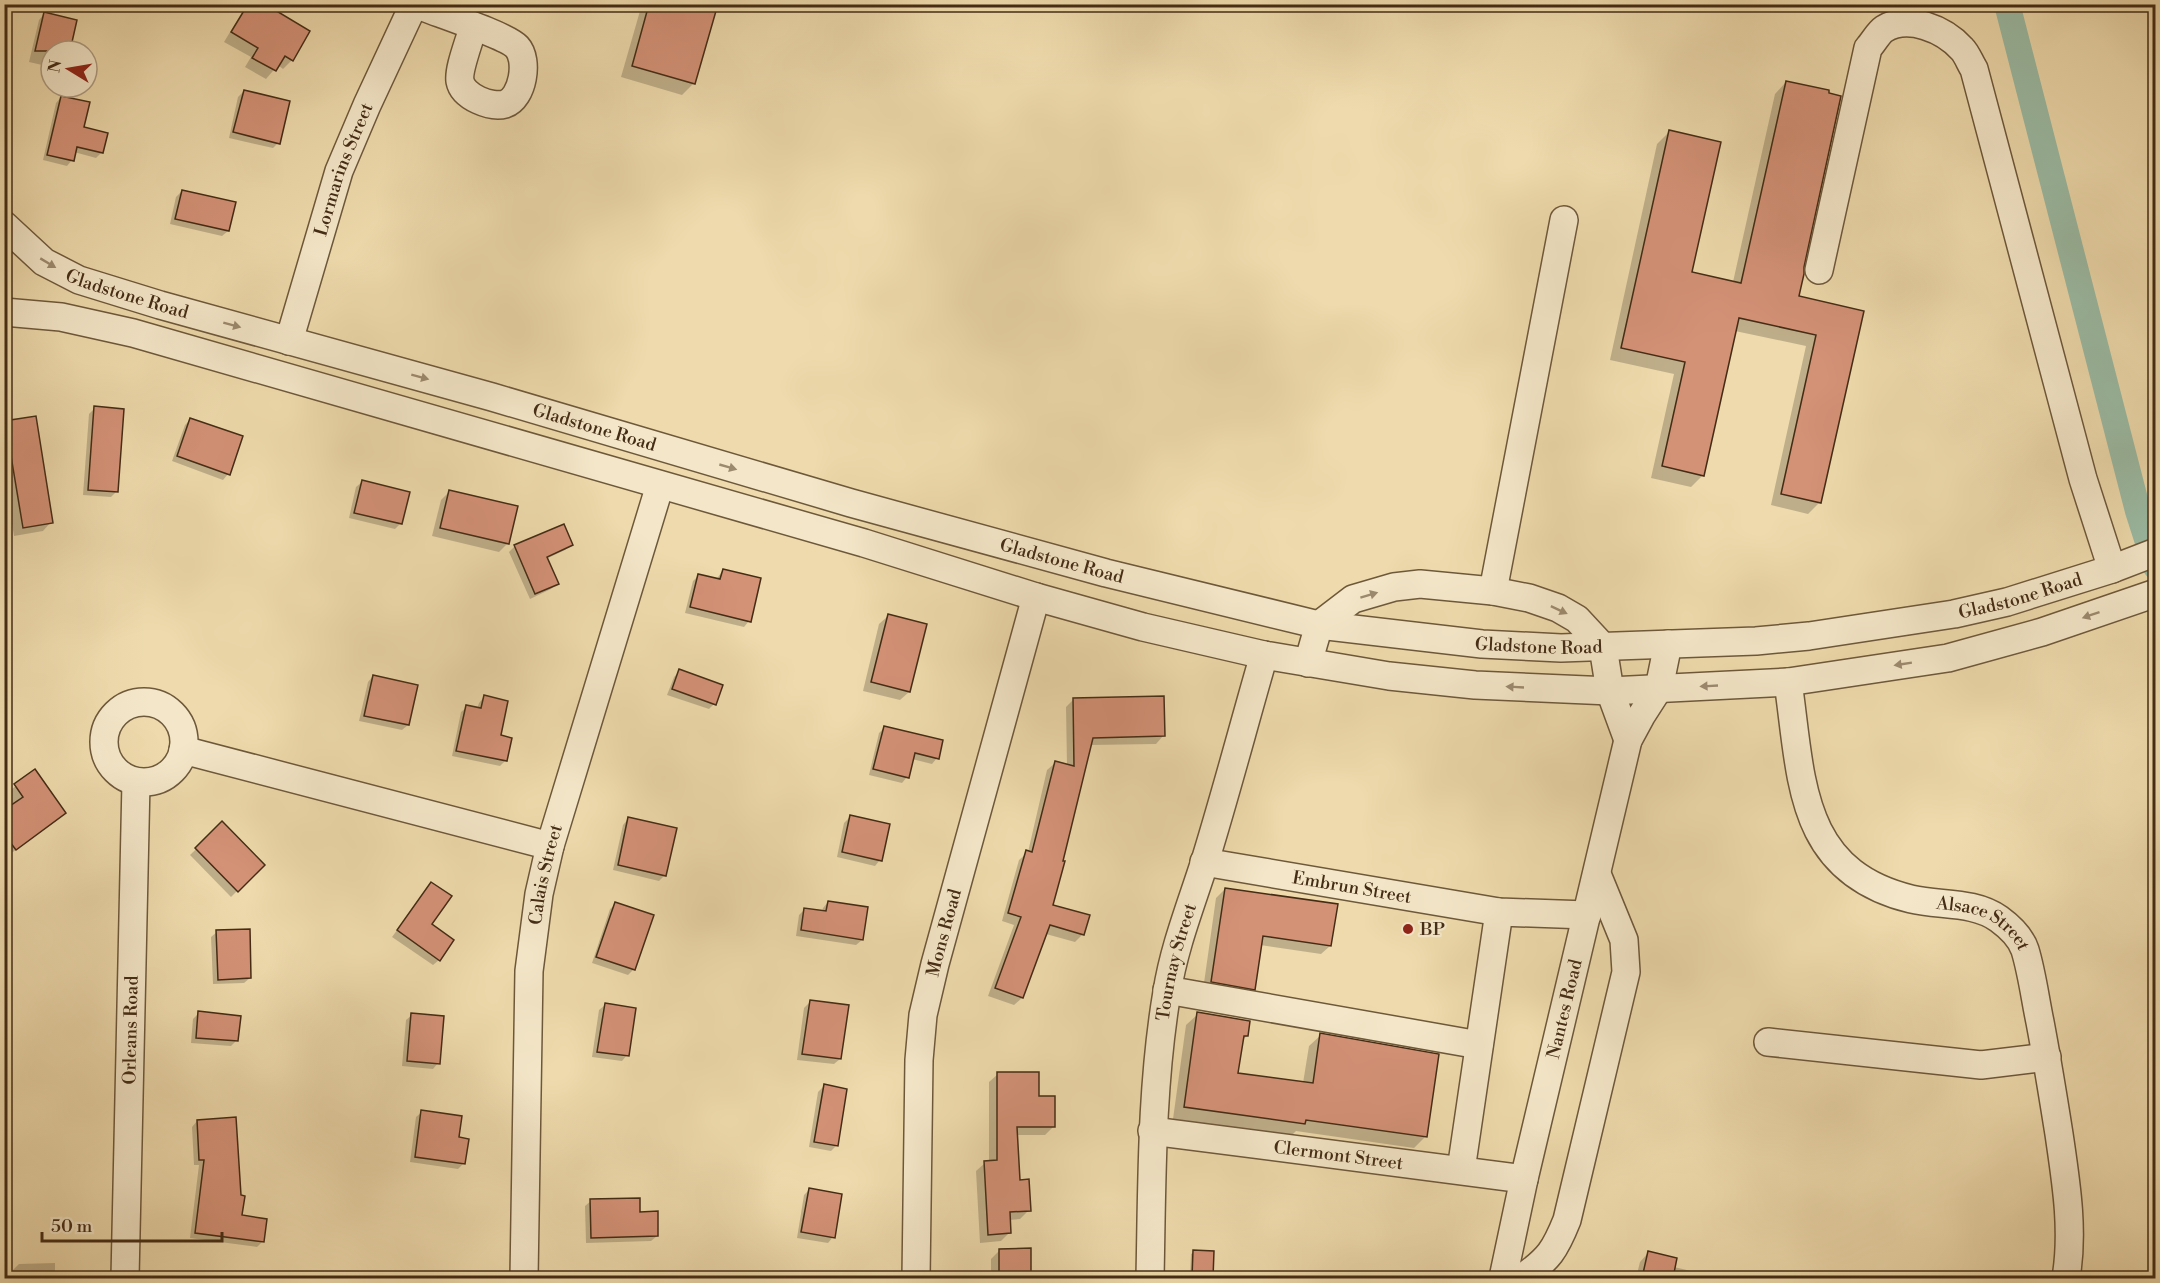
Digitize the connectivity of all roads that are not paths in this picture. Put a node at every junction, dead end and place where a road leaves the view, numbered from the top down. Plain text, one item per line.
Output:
1 (414, 4) edge
2 (473, 27) dead end
3 (1564, 220) dead end
4 (4, 225) edge
5 (1819, 270) dead end
6 (4, 312) edge
7 (263, 333) junction
8 (289, 341) junction
9 (320, 350) junction
10 (252, 367) junction
11 (309, 383) junction
12 (640, 440) junction
13 (700, 458) junction
14 (630, 476) junction
15 (660, 485) junction
16 (691, 494) junction
17 (1016, 549) junction
18 (2134, 560) edge
19 (1080, 566) junction
20 (1007, 587) junction
21 (1493, 591) junction
22 (2151, 595) edge
23 (1036, 597) junction
24 (1242, 605) junction
25 (1069, 606) junction
26 (1320, 625) junction
27 (1809, 636) junction
28 (1756, 641) junction
29 (1668, 644) junction
30 (1232, 647) junction
31 (1603, 647) junction
32 (1264, 655) junction
33 (1308, 663) junction
34 (1817, 677) junction
35 (1788, 682) junction
36 (1760, 683) junction
37 (1659, 688) junction
38 (1610, 691) junction
39 (1628, 740) junction
40 (183, 750) junction
41 (136, 782) junction
42 (550, 846) junction
43 (1204, 862) junction
44 (1597, 874) junction
45 (1498, 912) junction
46 (1587, 915) junction
47 (1167, 990) junction
48 (1768, 1042) dead end
49 (1479, 1045) junction
50 (2047, 1057) junction
51 (1152, 1131) junction
52 (1461, 1170) junction
53 (1524, 1179) junction
54 (125, 1278) edge
55 (524, 1278) edge
56 (916, 1278) edge
57 (1150, 1278) edge
58 (1503, 1278) edge
59 (1522, 1278) edge
60 (2066, 1278) edge

1 - 2 street
1 - 8 street, Lormarins Street
3 - 21 street
4 -> 7 street, Gladstone Road
5 - 18 street
6 - 10 street, Gladstone Road
7 - 8 street, Gladstone Road
7 - 10 street
8 - 9 street, Gladstone Road
9 - 11 street
9 -> 12 street, Gladstone Road
10 - 11 street, Gladstone Road
11 - 14 street, Gladstone Road
12 - 13 street, Gladstone Road
12 - 14 street
13 - 16 street
13 -> 17 street, Gladstone Road
14 - 15 street, Gladstone Road
15 - 16 street, Gladstone Road
15 - 42 street, Calais Street
16 - 20 street, Gladstone Road
17 - 19 street, Gladstone Road
17 - 20 street
18 - 27 street, Gladstone Road
19 - 24 street, Gladstone Road
19 - 25 street
20 - 23 street, Gladstone Road
26 -> 21 street
21 -> 31 street
22 -> 34 street, Gladstone Road
23 - 25 street, Gladstone Road
23 - 56 street, Mons Road
24 - 26 street, Gladstone Road
24 - 30 street
25 - 30 street, Gladstone Road
26 - 31 street, Gladstone Road
26 - 33 street
27 - 28 street, Gladstone Road
27 - 34 street
28 - 29 street, Gladstone Road
28 - 36 street
29 - 31 street, Gladstone Road
29 - 37 street, Nantes Road
30 - 32 street, Gladstone Road
31 - 38 street
32 - 33 street, Gladstone Road
32 - 43 street, Tournay Street
38 -> 33 street, Gladstone Road
34 - 35 street, Gladstone Road
35 - 36 street, Gladstone Road
35 - 50 street, Alsace Street
36 -> 37 street, Gladstone Road
37 - 38 street, Gladstone Road
37 - 39 street, Nantes Road
38 - 39 street
39 - 44 street, Nantes Road
40 - 41 street
40 - 41 street
40 - 42 street
41 - 54 street, Orleans Road
42 - 55 street, Calais Street
43 - 45 street, Embrun Street
43 - 47 street, Tournay Street
44 - 46 street, Nantes Road
44 - 59 street
45 - 46 street, Embrun Street
45 - 49 street
46 - 53 street, Nantes Road
47 - 49 street
47 - 51 street, Tournay Street
48 - 50 street
49 - 52 street
50 - 60 street, Alsace Street
51 - 52 street, Clermont Street
51 - 57 street, Tournay Street
52 - 53 street, Clermont Street
53 - 58 street, Nantes Road

